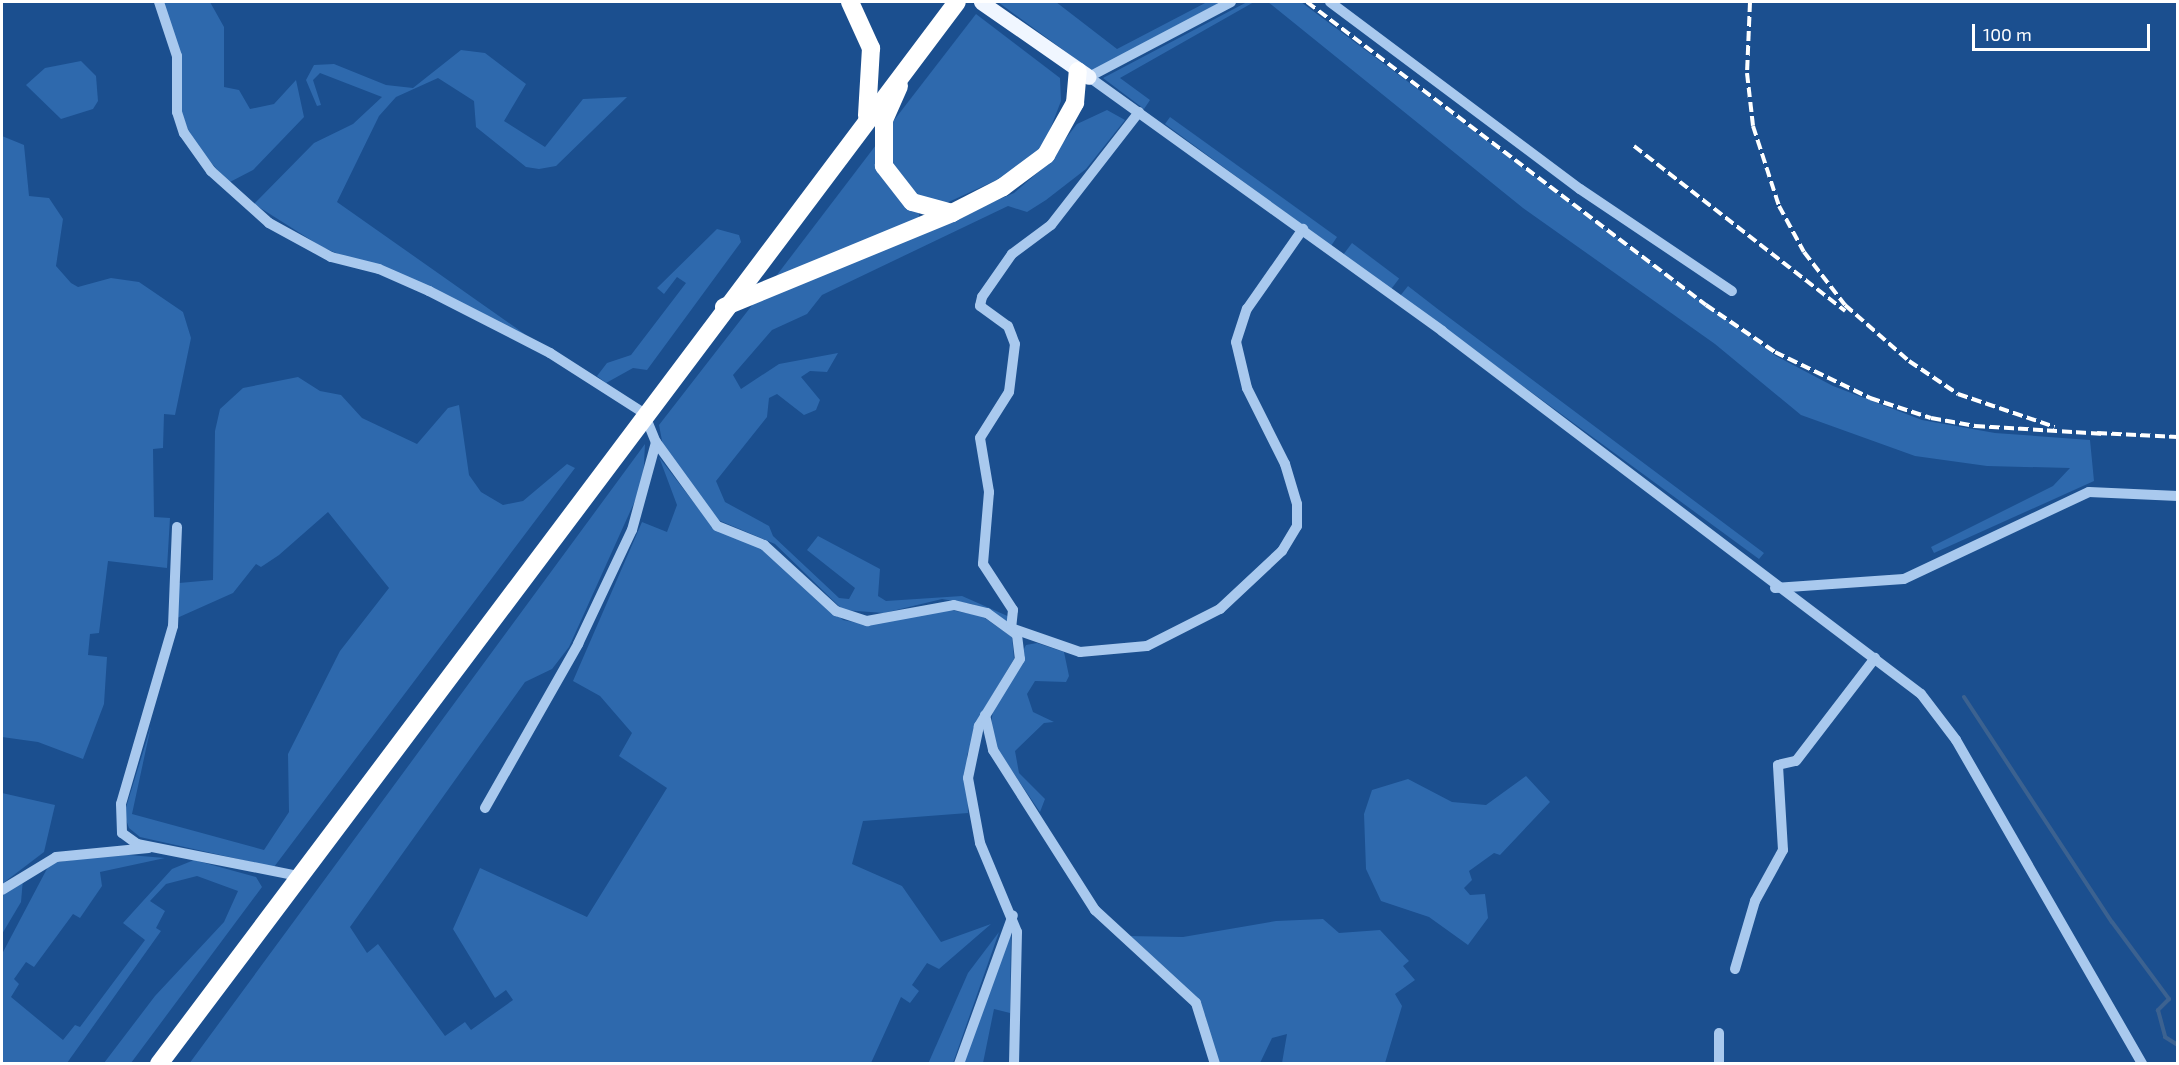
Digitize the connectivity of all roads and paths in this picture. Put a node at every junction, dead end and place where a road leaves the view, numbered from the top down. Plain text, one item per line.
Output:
1 (159, 2) edge
2 (850, 2) edge
3 (981, 2) edge
4 (1231, 2) edge
5 (1330, 2) edge
6 (953, 6) edge
7 (909, 63) junction
8 (1084, 74) junction
9 (1139, 112) junction
10 (867, 116) junction
11 (952, 213) junction
12 (1303, 229) junction
13 (1732, 291) dead end
14 (724, 307) junction
15 (645, 412) junction
16 (656, 442) junction
17 (2178, 496) edge
18 (177, 527) dead end
19 (1775, 588) junction
20 (1011, 628) junction
21 (1875, 658) junction
22 (985, 715) junction
23 (485, 808) dead end
24 (153, 847) junction
25 (299, 876) junction
26 (2, 890) edge
27 (1013, 915) junction
28 (1735, 969) dead end
29 (1719, 1033) dead end
30 (159, 1064) edge
31 (959, 1064) edge
32 (1014, 1064) edge
33 (1215, 1064) edge
34 (1719, 1064) edge
35 (2142, 1064) edge

1 - 15 street
2 - 10 highway
3 - 8 main road
4 - 8 street
5 - 13 street
6 - 7 highway
7 - 10 highway
7 - 11 highway
8 - 9 street
8 - 11 highway
9 - 12 street
9 - 20 street
10 - 14 highway
11 - 14 highway
12 - 19 street
12 - 20 street
14 - 15 highway
15 - 16 street
15 - 25 highway
16 - 20 street
16 - 23 street
17 - 19 street
18 - 24 street
19 - 21 street
20 - 22 street
21 - 28 street
21 - 35 street
22 - 27 street
22 - 33 street
24 - 25 street
24 - 26 street
25 - 30 highway
27 - 31 street
27 - 32 street
29 - 34 street

